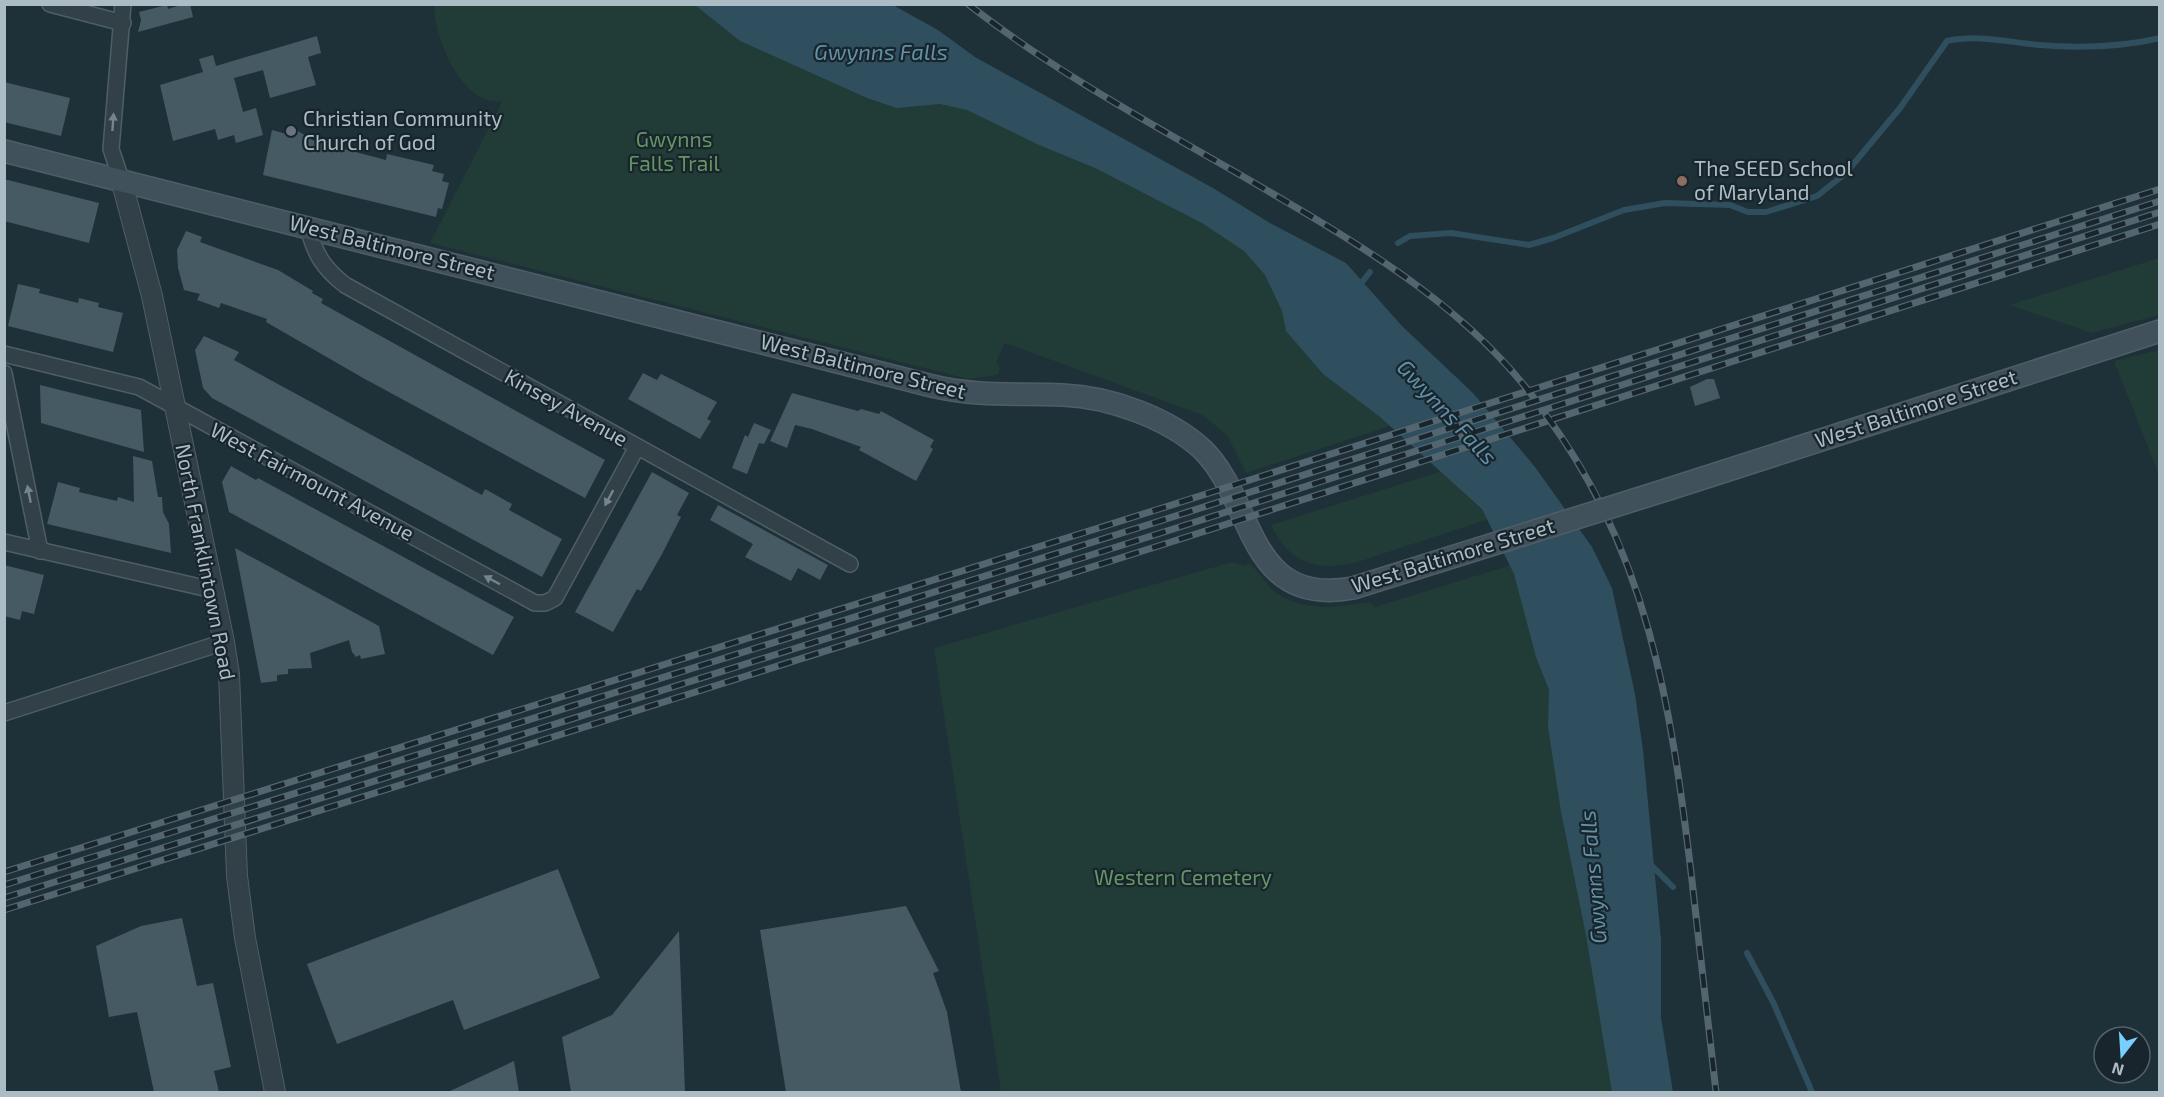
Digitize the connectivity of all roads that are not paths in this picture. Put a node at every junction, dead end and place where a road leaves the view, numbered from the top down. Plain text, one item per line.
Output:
1 (50, 4) edge
2 (123, 4) edge
3 (123, 23) junction
4 (4, 151) edge
5 (121, 179) junction
6 (308, 226) junction
7 (2160, 332) edge
8 (4, 354) edge
9 (4, 373) edge
10 (174, 408) junction
11 (637, 447) junction
12 (4, 543) edge
13 (40, 551) junction
14 (850, 564) dead end
15 (213, 590) junction
16 (224, 642) junction
17 (4, 713) edge
18 (275, 1092) edge

1 - 3 street
2 - 3 street
5 -> 3 street
4 - 5 main road, West Baltimore Street
5 - 6 main road, West Baltimore Street
5 - 10 street, North Franklintown Road
6 - 7 main road, West Baltimore Street, bridge
6 - 11 street, Kinsey Avenue
8 - 10 street, West Fairmount Avenue
13 -> 9 street
11 -> 10 street, West Fairmount Avenue
10 - 15 street, North Franklintown Road
11 - 14 street, Kinsey Avenue
12 - 13 street
13 - 15 street
15 - 16 street, North Franklintown Road
16 - 17 street
16 - 18 street, North Franklintown Road

